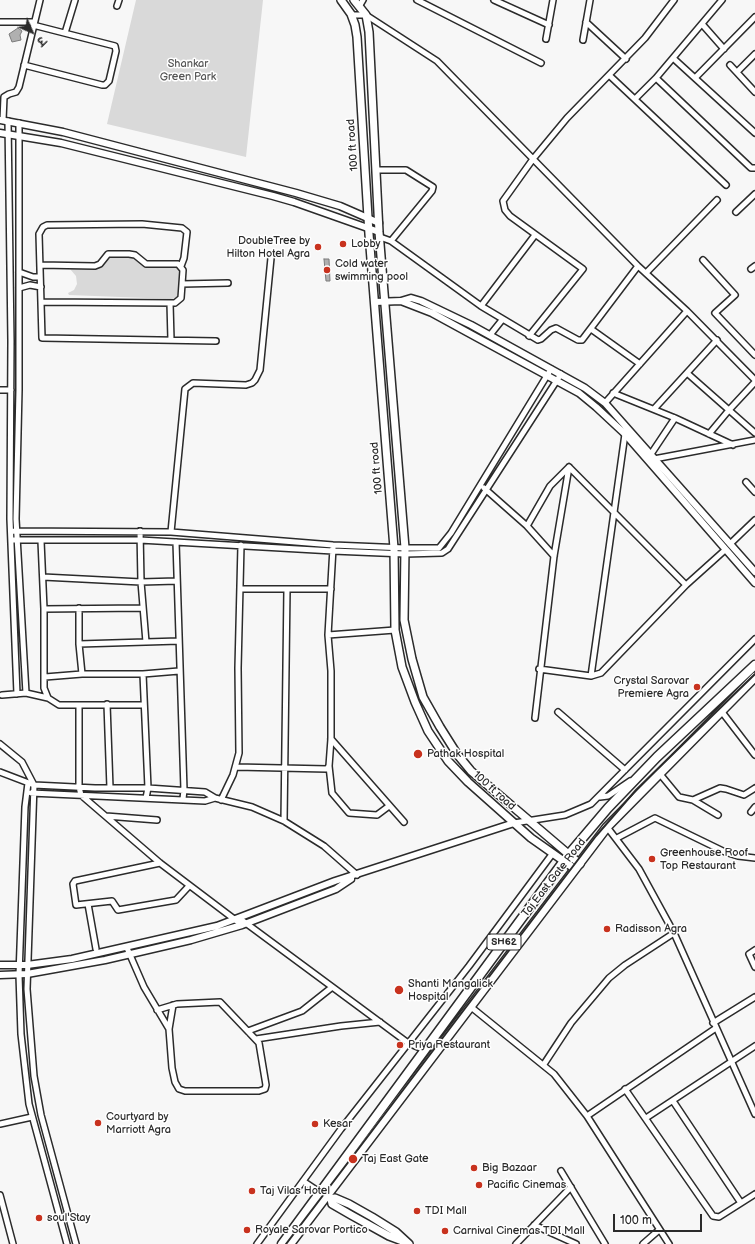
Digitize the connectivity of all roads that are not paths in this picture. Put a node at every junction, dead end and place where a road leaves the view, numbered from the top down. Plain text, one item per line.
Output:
1 (40, 0) edge
2 (74, 0) edge
3 (119, 0) edge
4 (341, 0) edge
5 (417, 0) edge
6 (494, 0) edge
7 (512, 0) edge
8 (553, 0) edge
9 (590, 0) edge
10 (674, 0) edge
11 (722, 0) edge
12 (359, 2) edge
13 (117, 6) dead end
14 (511, 7) junction
15 (352, 15) junction
16 (366, 15) junction
17 (755, 17) edge
18 (0, 22) edge
19 (586, 22) junction
20 (34, 23) junction
21 (702, 24) junction
22 (549, 25) junction
23 (65, 33) junction
24 (546, 39) dead end
25 (583, 40) dead end
26 (724, 49) junction
27 (755, 54) edge
28 (673, 58) junction
29 (626, 59) junction
30 (540, 63) dead end
31 (24, 65) junction
32 (730, 65) dead end
33 (737, 72) junction
34 (609, 75) junction
35 (696, 77) junction
36 (656, 78) junction
37 (755, 92) edge
38 (635, 99) junction
39 (4, 120) edge
40 (19, 123) junction
41 (0, 133) edge
42 (755, 133) edge
43 (8, 134) junction
44 (19, 136) junction
45 (533, 159) junction
46 (755, 168) edge
47 (377, 170) junction
48 (726, 184) dead end
49 (755, 194) edge
50 (717, 200) dead end
51 (736, 212) dead end
52 (368, 218) junction
53 (379, 223) junction
54 (368, 227) junction
55 (379, 235) junction
56 (535, 235) junction
57 (391, 241) junction
58 (271, 258) dead end
59 (703, 260) dead end
60 (40, 265) junction
61 (181, 266) junction
62 (638, 266) junction
63 (19, 272) junction
64 (646, 273) junction
65 (40, 277) junction
66 (228, 283) dead end
67 (182, 284) junction
68 (41, 287) junction
69 (19, 288) junction
70 (385, 301) junction
71 (401, 301) junction
72 (41, 302) junction
73 (375, 302) junction
74 (170, 303) junction
75 (481, 306) junction
76 (687, 311) junction
77 (502, 320) junction
78 (591, 329) junction
79 (490, 335) junction
80 (529, 336) junction
81 (171, 340) junction
82 (717, 340) junction
83 (216, 341) dead end
84 (755, 354) edge
85 (640, 364) junction
86 (551, 369) junction
87 (688, 373) junction
88 (561, 374) junction
89 (548, 376) junction
90 (557, 381) junction
91 (755, 381) edge
92 (0, 390) edge
93 (11, 390) junction
94 (613, 393) junction
95 (604, 403) junction
96 (654, 409) junction
97 (729, 410) junction
98 (675, 418) junction
99 (755, 433) edge
100 (625, 434) junction
101 (709, 434) junction
102 (755, 440) edge
103 (733, 445) junction
104 (653, 456) junction
105 (569, 467) junction
106 (746, 482) dead end
107 (481, 485) junction
108 (486, 490) junction
109 (755, 492) edge
110 (614, 511) junction
111 (755, 520) edge
112 (527, 526) junction
113 (17, 530) junction
114 (11, 531) junction
115 (140, 531) junction
116 (171, 532) junction
117 (11, 540) junction
118 (140, 540) junction
119 (17, 541) junction
120 (41, 541) junction
121 (176, 542) junction
122 (730, 544) junction
123 (241, 545) junction
124 (332, 545) junction
125 (394, 550) junction
126 (725, 550) junction
127 (333, 551) junction
128 (405, 551) junction
129 (554, 556) junction
130 (755, 572) edge
131 (43, 577) junction
132 (177, 581) junction
133 (141, 582) junction
134 (755, 583) edge
135 (686, 586) junction
136 (331, 588) junction
137 (240, 589) junction
138 (287, 589) junction
139 (44, 608) junction
140 (79, 608) junction
141 (143, 608) junction
142 (395, 630) junction
143 (328, 635) junction
144 (178, 640) junction
145 (755, 640) edge
146 (146, 642) junction
147 (79, 644) junction
148 (755, 665) edge
149 (539, 669) junction
150 (179, 671) junction
151 (82, 674) junction
152 (143, 674) junction
153 (591, 676) junction
154 (45, 677) junction
155 (755, 677) edge
156 (26, 693) junction
157 (17, 694) junction
158 (2, 695) dead end
159 (48, 698) junction
160 (107, 704) junction
161 (143, 705) junction
162 (79, 706) junction
163 (558, 712) dead end
164 (722, 712) junction
165 (535, 718) dead end
166 (331, 739) junction
167 (0, 744) edge
168 (755, 755) edge
169 (657, 757) junction
170 (329, 766) junction
171 (236, 767) junction
172 (284, 769) junction
173 (625, 770) junction
174 (0, 772) edge
175 (660, 774) junction
176 (28, 783) junction
177 (34, 785) junction
178 (79, 787) junction
179 (110, 788) junction
180 (148, 788) junction
181 (755, 788) edge
182 (184, 790) junction
183 (27, 793) junction
184 (34, 793) junction
185 (81, 795) junction
186 (600, 797) junction
187 (146, 798) junction
188 (215, 798) junction
189 (183, 799) junction
190 (221, 800) junction
191 (693, 800) junction
192 (389, 806) junction
193 (755, 807) edge
194 (750, 812) dead end
195 (718, 815) dead end
196 (106, 816) junction
197 (157, 820) dead end
198 (284, 821) junction
199 (531, 821) junction
200 (404, 822) dead end
201 (514, 823) junction
202 (608, 827) junction
203 (617, 838) junction
204 (553, 854) junction
205 (569, 854) junction
206 (755, 858) edge
207 (564, 861) junction
208 (160, 863) junction
209 (577, 866) junction
210 (357, 875) junction
211 (189, 886) junction
212 (88, 904) junction
213 (237, 919) junction
214 (244, 924) junction
215 (674, 933) junction
216 (127, 948) junction
217 (96, 949) dead end
218 (755, 950) edge
219 (130, 956) junction
220 (0, 965) edge
221 (24, 965) junction
222 (755, 967) edge
223 (27, 974) junction
224 (0, 975) edge
225 (19, 975) junction
226 (332, 988) junction
227 (755, 997) edge
228 (173, 1005) junction
229 (471, 1007) junction
230 (158, 1010) junction
231 (380, 1022) junction
232 (713, 1023) junction
233 (716, 1028) junction
234 (169, 1029) junction
235 (248, 1031) junction
236 (256, 1040) junction
237 (408, 1043) junction
238 (755, 1046) edge
239 (425, 1050) junction
240 (731, 1062) junction
241 (544, 1064) junction
242 (626, 1089) junction
243 (673, 1100) junction
244 (755, 1114) edge
245 (587, 1116) junction
246 (32, 1117) junction
247 (646, 1118) junction
248 (0, 1124) edge
249 (561, 1171) dead end
250 (303, 1181) junction
251 (571, 1187) junction
252 (755, 1194) edge
253 (0, 1196) edge
254 (326, 1196) junction
255 (741, 1203) junction
256 (534, 1225) junction
257 (659, 1230) junction
258 (13, 1244) edge
259 (67, 1244) edge
260 (76, 1244) edge
261 (257, 1244) edge
262 (282, 1244) edge
263 (290, 1244) edge
264 (409, 1244) edge
265 (516, 1244) edge
266 (576, 1244) edge
267 (605, 1244) edge
268 (643, 1244) edge
269 (669, 1244) edge

1 - 20 street
2 - 23 street
3 - 13 street
4 - 15 main road, 100 ft road
5 - 30 street
6 - 14 street
7 - 14 street
8 - 22 street
9 - 19 street
10 - 29 street
11 - 21 street
12 - 16 main road, 100 ft road
14 - 22 street
15 - 16 street
15 - 52 main road, 100 ft road
16 - 45 street
16 - 47 main road, 100 ft road
17 - 26 street
18 - 20 street
19 - 25 street
19 - 29 street
20 - 23 street
20 - 31 street
21 - 26 street
21 - 28 street
22 - 24 street
23 - 31 street
26 - 35 street
27 - 33 street
28 - 35 street
28 - 36 street
29 - 34 street
31 - 39 street
32 - 33 street
33 - 37 street
34 - 38 street
34 - 45 street
35 - 42 street
36 - 38 street
36 - 46 street
38 - 48 street
39 - 40 street
39 - 43 street
40 - 44 street
40 - 52 street
41 - 43 street
43 - 44 street
43 - 93 street
44 - 54 street
44 - 63 street
45 - 56 street
45 - 62 street
47 - 53 main road, 100 ft road
47 - 57 street
49 - 51 street
50 - 64 street
52 - 53 street
52 - 54 main road, 100 ft road
53 - 55 main road, 100 ft road
54 - 55 street
54 - 73 main road, 100 ft road
55 - 57 street
55 - 70 main road, 100 ft road
56 - 75 street
56 - 80 street
57 - 75 street
58 - 116 street
59 - 84 street
60 - 61 street
60 - 61 street
60 - 65 street
61 - 67 street
62 - 64 street
62 - 78 street
63 - 65 street
63 - 69 street
64 - 76 street
65 - 68 street
66 - 67 street
67 - 74 street
68 - 69 street
68 - 72 street
69 - 113 street
70 - 71 street
70 - 73 street
70 - 128 main road, 100 ft road
71 - 79 street
71 - 89 street
72 - 74 street
72 - 81 street
73 - 125 main road, 100 ft road
74 - 81 street
75 - 77 street
76 - 82 street
76 - 85 street
77 - 79 street
77 - 80 street
78 - 80 street
78 - 85 street
79 - 86 street
81 - 83 street
82 - 87 street
82 - 91 street
85 - 94 street
86 - 88 street
86 - 89 street
87 - 96 street
87 - 97 street
88 - 90 street
88 - 95 street
89 - 90 street
89 - 107 street
90 - 100 street
90 - 108 street
91 - 97 street
92 - 93 street
93 - 114 street
94 - 95 street
94 - 96 street
95 - 104 street
96 - 98 street
97 - 99 street
97 - 101 street
98 - 101 street
98 - 104 street
100 - 110 street
100 - 126 street
101 - 103 street
102 - 103 street
103 - 104 street
104 - 122 street
105 - 110 street
105 - 112 street
105 - 129 street
106 - 109 street
107 - 108 street
107 - 128 street
108 - 112 street
108 - 128 street
110 - 135 street
110 - 153 street
111 - 122 street
112 - 129 street
113 - 114 street
113 - 115 street
113 - 119 street
114 - 117 street
115 - 116 street
115 - 118 street
116 - 124 street
117 - 119 street
117 - 157 street
118 - 120 street
118 - 121 street
118 - 133 street
119 - 120 street
119 - 156 street
120 - 131 street
121 - 123 street
121 - 132 street
122 - 130 street
123 - 127 street
123 - 137 street
124 - 125 street
124 - 127 street
125 - 127 street
125 - 128 street
125 - 142 main road, 100 ft road
126 - 134 street
126 - 135 street
127 - 136 street
128 - 199 main road, 100 ft road
129 - 149 street
131 - 133 street
131 - 139 street
132 - 133 street
132 - 144 street
133 - 141 street
135 - 153 street
136 - 138 street
136 - 143 street
137 - 138 street
137 - 171 street
138 - 172 street
139 - 140 street
139 - 154 street
140 - 141 street
140 - 147 street
141 - 146 street
142 - 143 street
142 - 201 main road, 100 ft road
143 - 166 street
144 - 146 street
144 - 150 street
145 - 173 street
146 - 147 street
147 - 151 street
148 - 169 main road, SH62
149 - 153 street
149 - 165 street
150 - 152 street
150 - 182 street
151 - 152 street
151 - 154 street
152 - 161 street
154 - 159 street
155 - 164 main road, Taj East Gate Road / SH62
156 - 157 street
156 - 159 street
157 - 158 street
159 - 162 street
160 - 161 street
160 - 162 street
160 - 179 street
161 - 180 street
162 - 178 street
163 - 173 street
164 - 168 street
164 - 175 main road, Taj East Gate Road / SH62
166 - 170 street
166 - 192 street
167 - 177 street
169 - 186 street
169 - 205 main road, SH62
170 - 172 street
170 - 192 street
171 - 172 street
171 - 190 street
172 - 198 street
173 - 186 street
174 - 176 street
175 - 191 street
175 - 202 main road, Taj East Gate Road / SH62
176 - 177 street
176 - 183 street
177 - 178 street
177 - 184 street
178 - 179 street
178 - 185 street
179 - 180 street
180 - 182 street
180 - 187 street
181 - 191 street
182 - 188 street
182 - 189 street
183 - 184 street
183 - 221 street
184 - 185 street
184 - 221 street
185 - 187 street
185 - 196 street
186 - 199 street
187 - 189 street
188 - 189 street
188 - 190 street
190 - 198 street
191 - 195 street
192 - 200 street
193 - 194 street
196 - 197 street
196 - 208 street
198 - 210 street
199 - 201 street
199 - 205 main road, 100 ft road
201 - 204 main road, 100 ft road
201 - 210 street
202 - 203 street
202 - 209 main road, Taj East Gate Road / SH62
203 - 206 street
203 - 215 street
204 - 207 main road, 100 ft road
204 - 237 street
205 - 207 main road, SH62
205 - 209 main road, 100 ft road
207 - 209 main road, 100 ft road
207 - 239 main road, SH62
208 - 211 street
208 - 212 street
209 - 229 main road, Taj East Gate Road / SH62
210 - 213 street
210 - 214 street
211 - 212 street
211 - 213 street
212 - 217 street
213 - 214 street
213 - 216 street
214 - 219 street
214 - 226 street
215 - 232 street
215 - 241 street
216 - 219 street
216 - 221 street
218 - 222 street
219 - 223 street
219 - 230 street
220 - 221 street
221 - 223 street
221 - 225 street
223 - 225 street
223 - 260 street
224 - 225 street
225 - 246 street
226 - 231 street
226 - 235 street
227 - 232 street
228 - 230 street
228 - 234 street
228 - 235 street
229 - 241 street
229 - 254 main road, Taj East Gate Road / SH62
230 - 234 street
231 - 236 street
231 - 237 street
232 - 233 street
233 - 240 street
233 - 242 street
234 - 236 street
235 - 236 street
237 - 239 street
237 - 250 street
238 - 240 street
239 - 254 main road, SH62
240 - 243 street
240 - 244 street
241 - 245 street
242 - 245 street
242 - 247 street
243 - 247 street
243 - 255 street
245 - 257 street
246 - 248 street
246 - 259 street
247 - 255 street
249 - 251 street
250 - 254 street
250 - 261 street
251 - 256 street
251 - 267 street
252 - 255 street
253 - 258 street
254 - 262 main road, SH62
254 - 263 main road, Taj East Gate Road / SH62
254 - 264 main road
256 - 265 street
256 - 266 street
257 - 268 street
257 - 269 street

